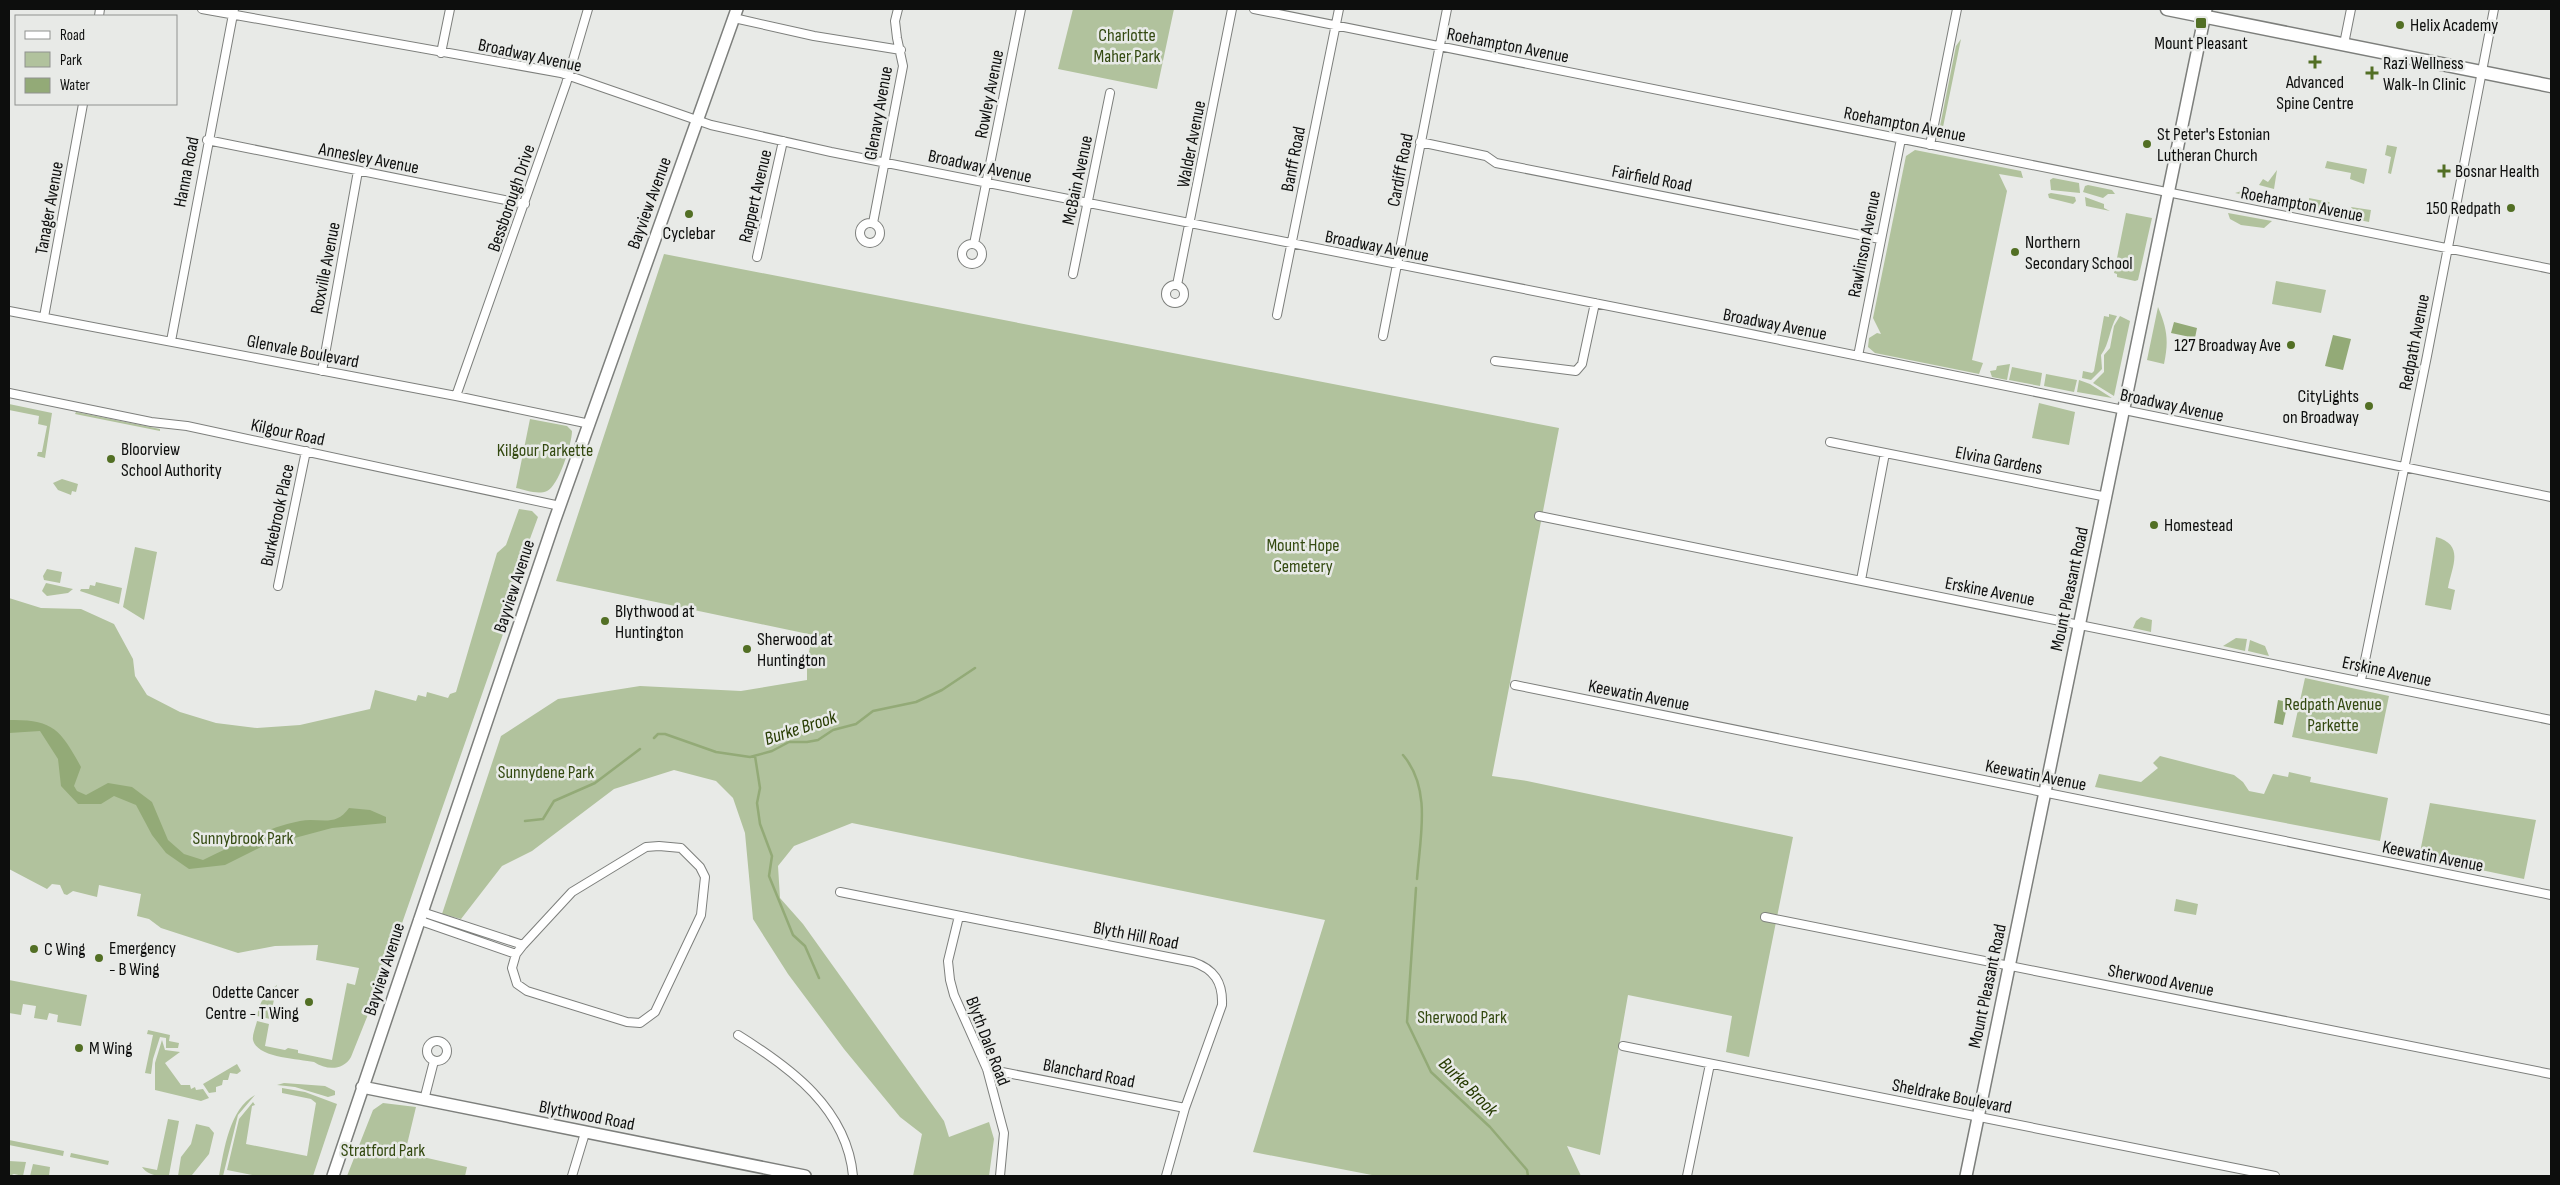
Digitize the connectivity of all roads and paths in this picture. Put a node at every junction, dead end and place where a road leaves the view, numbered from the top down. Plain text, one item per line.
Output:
1 (202, 9) edge
2 (450, 9) edge
3 (588, 9) edge
4 (898, 9) edge
5 (1021, 9) edge
6 (1232, 9) edge
7 (1254, 9) edge
8 (1339, 9) edge
9 (1447, 9) edge
10 (1958, 9) edge
11 (2167, 9) edge
12 (2351, 9) edge
13 (2494, 9) edge
14 (234, 12) edge
15 (2205, 12) edge
16 (735, 13) edge
17 (1336, 24) junction
18 (2344, 44) junction
19 (1440, 47) junction
20 (901, 50) junction
21 (441, 53) junction
22 (2482, 73) junction
23 (569, 76) junction
24 (2551, 86) edge
25 (1110, 93) dead end
26 (83, 105) edge
27 (697, 121) junction
28 (1901, 139) junction
29 (207, 140) junction
30 (783, 142) junction
31 (1420, 142) junction
32 (1930, 144) junction
33 (885, 162) junction
34 (358, 171) junction
35 (986, 181) junction
36 (2169, 192) junction
37 (1088, 203) junction
38 (525, 204) junction
39 (873, 223) dead end
40 (1190, 224) junction
41 (1880, 238) junction
42 (974, 244) dead end
43 (1292, 245) junction
44 (2447, 248) junction
45 (757, 257) dead end
46 (1397, 265) junction
47 (2551, 269) edge
48 (1073, 274) dead end
49 (1177, 285) dead end
50 (1595, 303) junction
51 (9, 311) edge
52 (1277, 315) dead end
53 (44, 317) junction
54 (1382, 336) dead end
55 (171, 340) junction
56 (1858, 356) junction
57 (1495, 361) dead end
58 (322, 371) junction
59 (9, 393) edge
60 (456, 396) junction
61 (2124, 410) junction
62 (590, 424) junction
63 (1830, 442) dead end
64 (306, 451) junction
65 (1886, 453) junction
66 (2404, 467) junction
67 (2107, 497) junction
68 (2551, 497) edge
69 (560, 506) junction
70 (1540, 516) dead end
71 (1861, 580) junction
72 (278, 586) dead end
73 (2080, 624) junction
74 (2360, 680) junction
75 (1515, 685) dead end
76 (2551, 720) edge
77 (2045, 792) junction
78 (840, 892) dead end
79 (2551, 895) edge
80 (420, 916) junction
81 (958, 916) junction
82 (1765, 917) dead end
83 (468, 926) junction
84 (464, 936) junction
85 (523, 945) junction
86 (516, 954) junction
87 (2009, 965) junction
88 (738, 1035) dead end
89 (1623, 1046) dead end
90 (434, 1061) dead end
91 (1710, 1064) junction
92 (987, 1069) junction
93 (2551, 1074) edge
94 (362, 1086) junction
95 (424, 1100) junction
96 (1186, 1108) junction
97 (1978, 1117) junction
98 (585, 1133) junction
99 (333, 1176) edge
100 (572, 1176) edge
101 (805, 1176) edge
102 (853, 1176) edge
103 (1000, 1176) edge
104 (1166, 1176) edge
105 (1687, 1176) edge
106 (1966, 1176) edge
107 (2275, 1176) edge

1 - 14 street, Broadway Avenue
2 - 21 street
3 - 23 street, Bessborough Drive
4 - 20 street, Glenavy Avenue
5 - 35 street, Rowley Avenue
6 - 40 street, Walder Avenue
7 - 17 street, Roehampton Avenue
8 - 17 street, Banff Road
9 - 19 street, Cardiff Road
10 - 32 street
11 - 15 main road
12 - 18 street
13 - 22 street, Redpath Avenue
14 - 21 street, Broadway Avenue
14 - 29 street, Hanna Road
15 - 18 main road
15 - 36 main road, Mount Pleasant Road
16 - 20 street
16 - 27 main road, Bayview Avenue
17 - 19 street, Roehampton Avenue
17 - 43 street, Banff Road
18 - 22 main road
19 - 28 street, Roehampton Avenue
19 - 31 street, Cardiff Road
20 - 33 street, Glenavy Avenue
21 - 23 street, Broadway Avenue
22 - 24 main road
22 - 44 street, Redpath Avenue
23 - 27 street, Broadway Avenue
23 - 38 street, Bessborough Drive
25 - 37 street, McBain Avenue
26 - 53 street, Tanager Avenue
27 - 30 street, Broadway Avenue
27 - 62 main road, Bayview Avenue
28 - 32 street, Roehampton Avenue
28 - 41 street, Rawlinson Avenue
29 - 34 street, Annesley Avenue
29 - 55 street, Hanna Road
30 - 33 street, Broadway Avenue
30 - 45 street, Rappert Avenue
31 - 41 street, Fairfield Road
31 - 46 street, Cardiff Road
32 - 36 street, Roehampton Avenue
33 - 35 street, Broadway Avenue
33 - 39 street, Glenavy Avenue
34 - 38 street, Annesley Avenue
34 - 58 street, Roxville Avenue
35 - 37 street, Broadway Avenue
35 - 42 street, Rowley Avenue
36 - 44 street, Roehampton Avenue
36 - 61 main road, Mount Pleasant Road
37 - 40 street, Broadway Avenue
37 - 48 street, McBain Avenue
38 - 60 street, Bessborough Drive
40 - 43 street, Broadway Avenue
40 - 49 street, Walder Avenue
41 - 56 street, Rawlinson Avenue
43 - 46 street, Broadway Avenue
43 - 52 street, Banff Road
44 - 47 street, Roehampton Avenue
44 - 66 street, Redpath Avenue
46 - 50 street, Broadway Avenue
46 - 54 street, Cardiff Road
50 - 56 street, Broadway Avenue
50 - 57 street
51 - 53 street, Glenvale Boulevard
53 - 55 street, Glenvale Boulevard
55 - 58 street, Glenvale Boulevard
56 - 61 street, Broadway Avenue
58 - 60 street, Glenvale Boulevard
59 - 64 street, Kilgour Road
60 - 62 street, Glenvale Boulevard
61 - 66 street, Broadway Avenue
61 - 67 main road, Mount Pleasant Road
62 - 69 main road, Bayview Avenue
63 - 65 street, Elvina Gardens
64 - 69 street, Kilgour Road
64 - 72 street, Burkebrook Place
65 - 67 street, Elvina Gardens
65 - 71 street
66 - 68 street, Broadway Avenue
66 - 74 street, Redpath Avenue
67 - 73 main road, Mount Pleasant Road
69 - 80 main road, Bayview Avenue
70 - 71 street, Erskine Avenue
71 - 73 street, Erskine Avenue
73 - 74 street, Erskine Avenue
73 - 77 main road, Mount Pleasant Road
74 - 76 street, Erskine Avenue
75 - 77 street, Keewatin Avenue
77 - 79 street, Keewatin Avenue
77 - 87 main road, Mount Pleasant Road
78 - 81 street, Blyth Hill Road
80 - 83 street
80 - 84 street
80 - 94 main road, Bayview Avenue
81 - 92 street, Blyth Dale Road
81 - 96 street, Blyth Hill Road
82 - 87 street, Sherwood Avenue
83 - 84 street
83 - 85 street
84 - 86 street
85 - 86 street
85 - 86 street
87 - 93 street, Sherwood Avenue
87 - 97 main road, Mount Pleasant Road
88 - 102 street
89 - 91 street, Sheldrake Boulevard
90 - 95 street
91 - 97 street, Sheldrake Boulevard
91 - 105 street
92 - 96 street, Blanchard Road
92 - 103 street, Blyth Dale Road
94 - 95 main road, Blythwood Road
94 - 99 main road, Bayview Avenue
95 - 98 main road, Blythwood Road
96 - 104 street, Blyth Hill Road
97 - 106 main road, Mount Pleasant Road
97 - 107 street, Sheldrake Boulevard
98 - 100 street
98 - 101 main road, Blythwood Road

